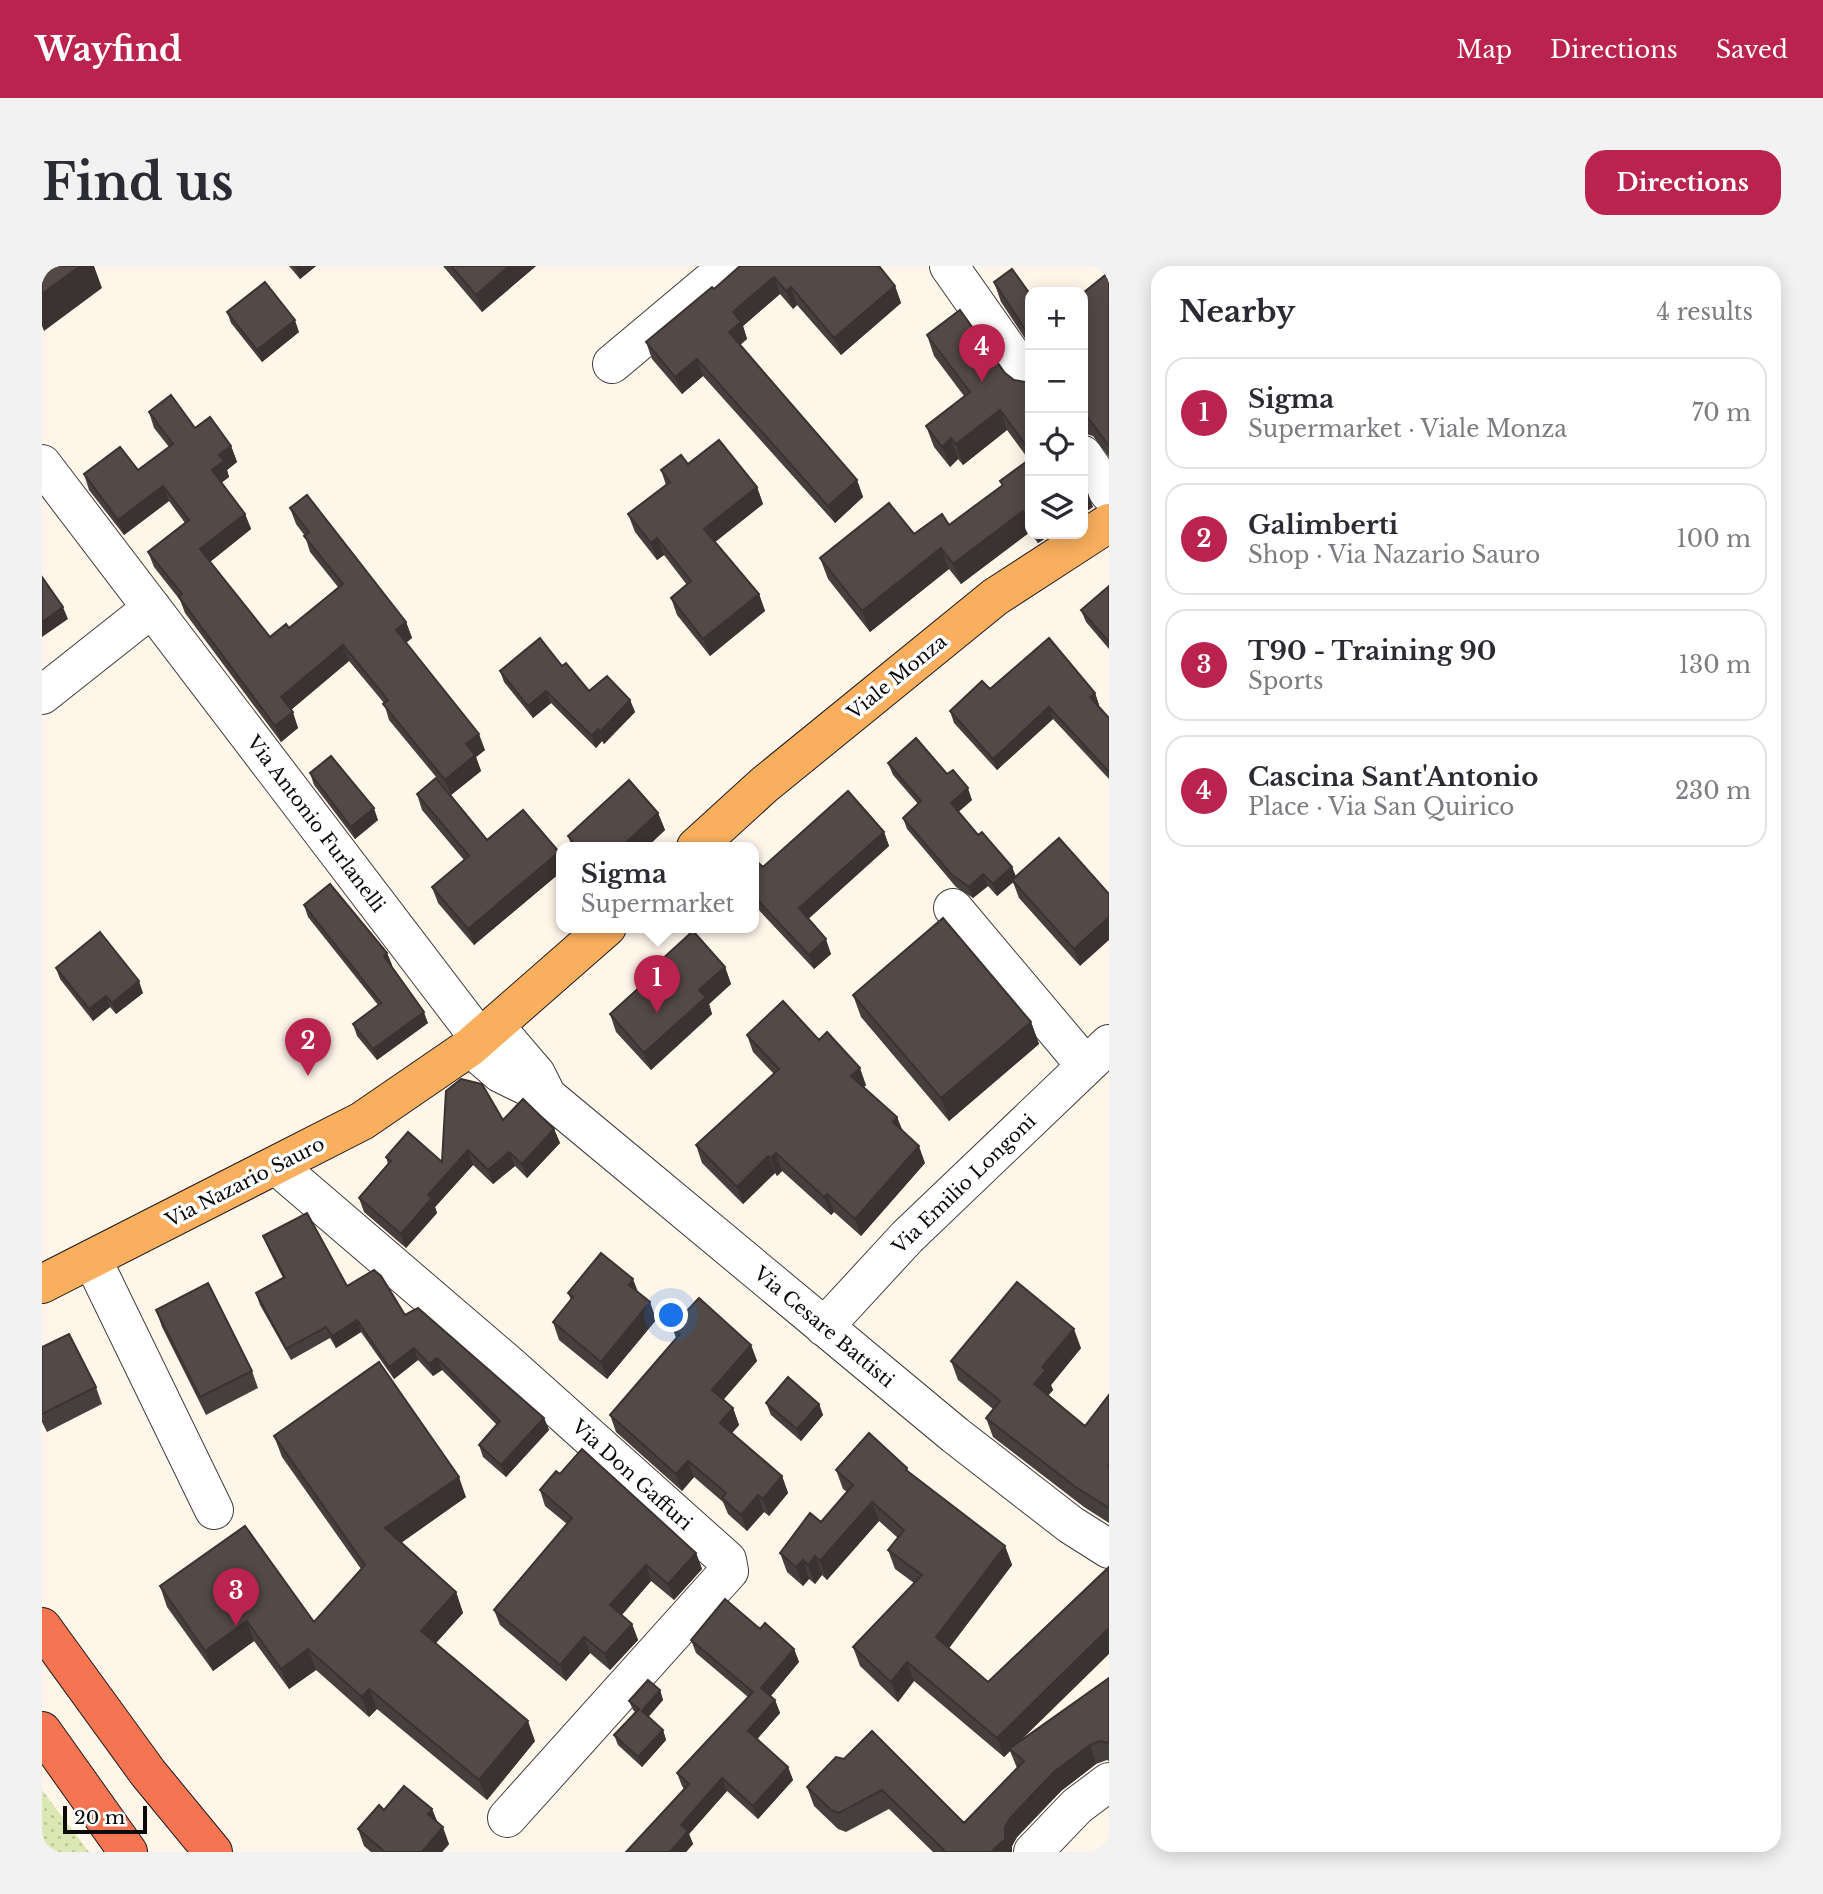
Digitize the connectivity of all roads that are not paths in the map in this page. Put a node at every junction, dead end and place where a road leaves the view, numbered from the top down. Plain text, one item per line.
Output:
1 (729, 266) edge
2 (949, 266) edge
3 (612, 364) dead end
4 (1025, 374) edge
5 (1088, 463) edge
6 (42, 464) edge
7 (1109, 493) edge
8 (1109, 523) edge
9 (152, 608) junction
10 (42, 695) edge
11 (701, 842) edge
12 (953, 908) dead end
13 (600, 933) edge
14 (471, 1046) junction
15 (1098, 1055) edge
16 (277, 1166) junction
17 (92, 1259) junction
18 (42, 1284) edge
19 (824, 1327) junction
20 (214, 1510) dead end
21 (1109, 1549) edge
22 (42, 1627) edge
23 (42, 1731) edge
24 (1109, 1782) edge
25 (508, 1818) dead end
26 (128, 1852) edge
27 (213, 1852) edge
28 (1033, 1852) edge

1 - 3 street
2 - 4 street
5 - 7 street
6 - 9 street, Via Antonio Furlanelli
8 - 11 main road, Viale Monza
9 - 10 street
9 - 14 street, Via Antonio Furlanelli
12 - 15 street
13 - 14 main road
14 - 16 main road, Via Nazario Sauro
14 - 19 street, Via Cesare Battisti
15 - 19 street, Via Emilio Longoni
16 - 17 main road, Via Nazario Sauro
16 - 25 street, Via Don Gaffuri
17 - 18 main road, Via Nazario Sauro
17 - 20 street
19 - 21 street, Via Cesare Battisti
22 - 27 highway
23 - 26 highway
24 - 28 street

